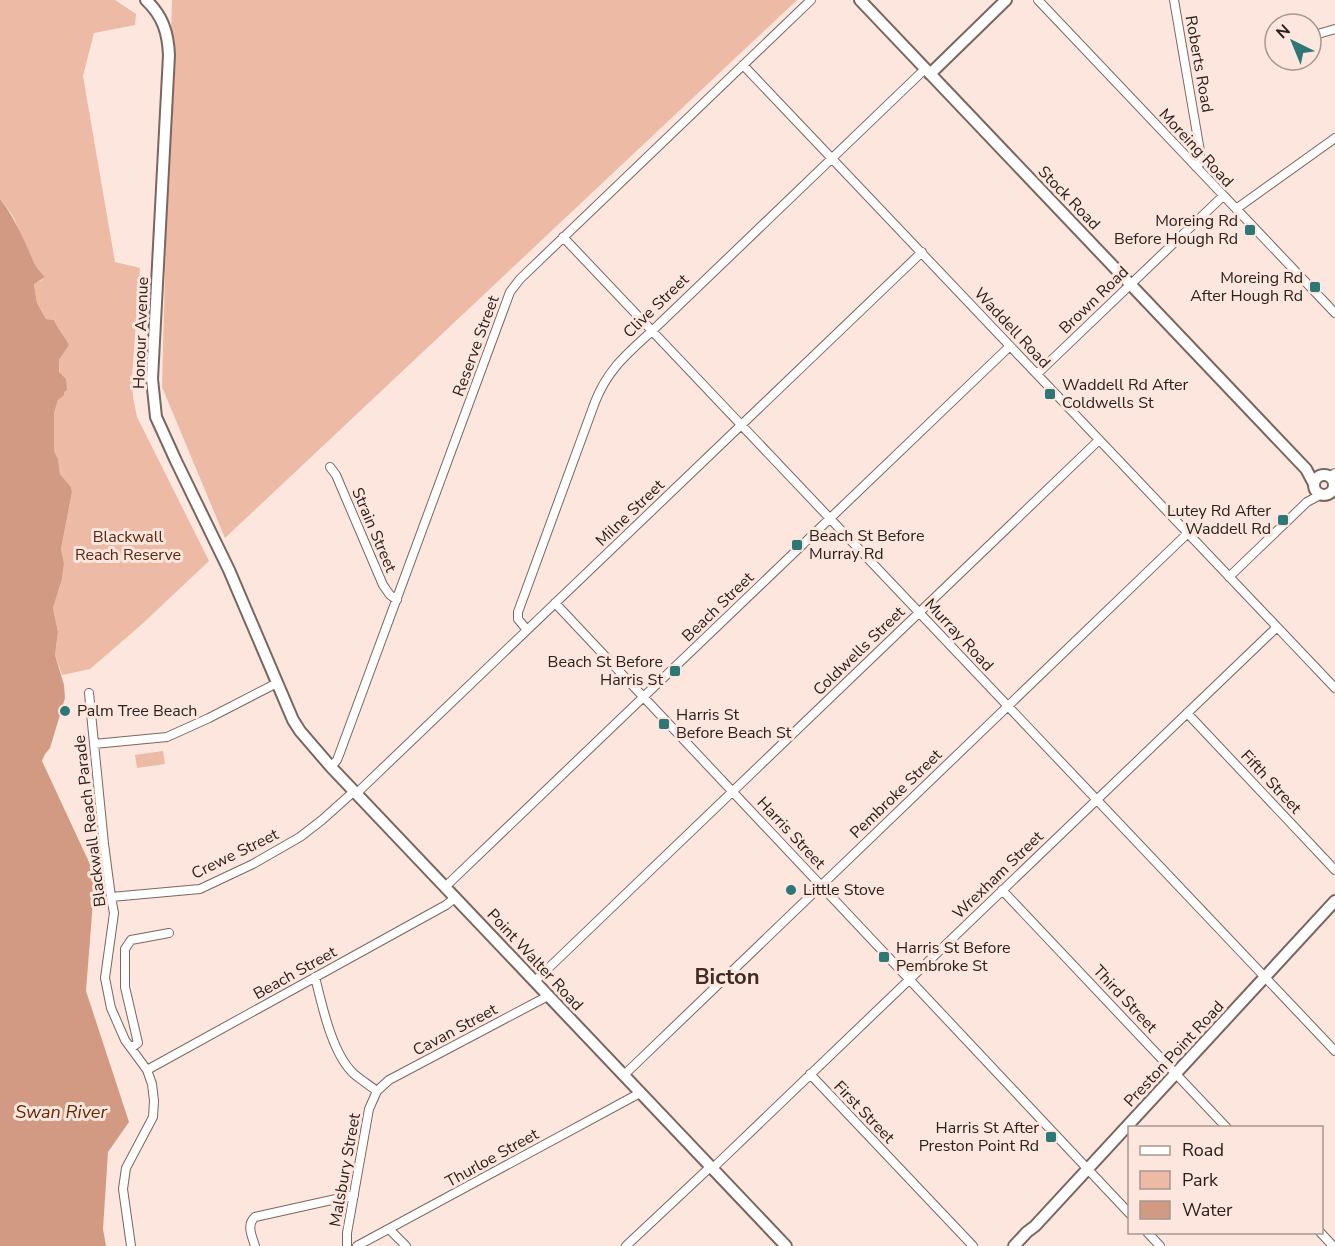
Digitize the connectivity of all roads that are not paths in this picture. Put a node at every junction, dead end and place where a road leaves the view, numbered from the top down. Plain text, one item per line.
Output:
1 (146, 0) edge
2 (811, 0) edge
3 (860, 0) edge
4 (1015, 0) edge
5 (1038, 0) edge
6 (1174, 0) edge
7 (1003, 4) edge
8 (743, 65) junction
9 (928, 71) junction
10 (1335, 138) edge
11 (832, 159) junction
12 (1196, 167) junction
13 (1223, 196) junction
14 (1236, 209) junction
15 (563, 237) junction
16 (922, 252) junction
17 (1130, 284) junction
18 (1335, 313) edge
19 (652, 331) junction
20 (1010, 346) junction
21 (1036, 374) junction
22 (741, 425) junction
23 (1099, 440) junction
24 (330, 467) dead end
25 (1328, 486) edge
26 (830, 519) junction
27 (1188, 533) junction
28 (1229, 577) junction
29 (397, 600) junction
30 (555, 603) junction
31 (919, 612) junction
32 (1276, 627) junction
33 (527, 630) junction
34 (277, 683) junction
35 (1335, 688) edge
36 (89, 693) dead end
37 (644, 697) junction
38 (1008, 706) junction
39 (1187, 713) junction
40 (94, 744) junction
41 (331, 767) junction
42 (732, 791) junction
43 (355, 793) junction
44 (1096, 800) junction
45 (1335, 870) edge
46 (821, 885) junction
47 (445, 887) junction
48 (1002, 890) junction
49 (111, 897) junction
50 (455, 898) junction
51 (1335, 901) edge
52 (170, 933) dead end
53 (315, 977) junction
54 (1265, 977) junction
55 (909, 980) junction
56 (535, 981) junction
57 (548, 996) junction
58 (131, 1048) junction
59 (1335, 1051) edge
60 (147, 1070) junction
61 (810, 1074) junction
62 (1176, 1074) junction
63 (624, 1075) junction
64 (377, 1091) junction
65 (640, 1093) junction
66 (1128, 1126) edge
67 (1128, 1126) edge
68 (1225, 1126) edge
69 (712, 1167) junction
70 (1088, 1170) junction
71 (354, 1195) junction
72 (1128, 1212) edge
73 (1035, 1226) junction
74 (389, 1229) junction
75 (1148, 1234) edge
76 (1321, 1234) edge
77 (131, 1246) edge
78 (255, 1246) edge
79 (347, 1246) edge
80 (357, 1246) edge
81 (406, 1246) edge
82 (626, 1246) edge
83 (786, 1246) edge
84 (973, 1246) edge
85 (1014, 1246) edge
86 (1020, 1246) edge
87 (1160, 1246) edge
88 (1333, 1246) edge

1 - 34 street, Honour Avenue
2 - 8 street, Reserve Street
3 - 9 street, Stock Road
4 - 7 street, Clive Street
5 - 12 street, Moreing Road
6 - 12 street, Roberts Road
7 - 9 street, Clive Street
8 - 11 street, Waddell Road
8 - 15 street, Reserve Street
9 - 11 street, Clive Street
9 - 17 street, Stock Road
10 - 14 street
11 - 16 street, Waddell Road
11 - 19 street, Clive Street
12 - 13 street, Moreing Road
13 - 14 street, Moreing Road
13 - 17 street, Brown Road
14 - 18 street, Moreing Road
15 - 19 street, Murray Road
15 - 29 street, Reserve Street
16 - 20 street, Waddell Road
16 - 22 street, Milne Street
17 - 21 street, Brown Road
17 - 25 street, Stock Road
19 - 22 street, Murray Road
19 - 33 street, Clive Street
20 - 21 street, Waddell Road
20 - 26 street, Beach Street
21 - 23 street, Waddell Road
22 - 26 street, Murray Road
22 - 30 street, Milne Street
23 - 27 street, Waddell Road
23 - 31 street, Coldwells Street
24 - 29 street, Strain Street
25 - 28 street
26 - 31 street, Murray Road
26 - 37 street, Beach Street
27 - 28 street, Waddell Road
27 - 38 street, Pembroke Street
28 - 32 street, Waddell Road
29 - 41 street, Reserve Street
30 - 33 street, Milne Street
30 - 37 street, Harris Street
31 - 38 street, Murray Road
31 - 42 street, Coldwells Street
32 - 35 street, Waddell Road
32 - 39 street, Wrexham Street
33 - 43 street, Milne Street
34 - 40 street
34 - 41 street, Point Walter Road
36 - 40 street, Blackwall Reach Parade
37 - 42 street, Harris Street
37 - 47 street, Beach Street
38 - 44 street, Murray Road
38 - 46 street, Pembroke Street
39 - 44 street, Wrexham Street
39 - 45 street, Fifth Street
40 - 49 street, Blackwall Reach Parade
41 - 43 street, Point Walter Road
42 - 46 street, Harris Street
42 - 56 street, Coldwells Street
43 - 47 street, Point Walter Road
43 - 49 street, Crewe Street
44 - 48 street, Wrexham Street
44 - 54 street, Murray Road
46 - 55 street, Harris Street
46 - 63 street, Pembroke Street
47 - 50 street, Point Walter Road
48 - 55 street, Wrexham Street
48 - 62 street, Third Street
49 - 58 street, Blackwall Reach Parade
50 - 53 street, Beach Street
50 - 56 street, Point Walter Road
51 - 54 street, Preston Point Road
52 - 58 street
53 - 60 street, Beach Street
53 - 64 street
54 - 59 street, Murray Road
54 - 62 street, Preston Point Road
55 - 61 street, Wrexham Street
55 - 70 street, Harris Street
56 - 57 street, Point Walter Road
57 - 63 street, Point Walter Road
57 - 64 street, Cavan Street
58 - 60 street, Blackwall Reach Parade
60 - 77 street, Blackwall Reach Parade
61 - 69 street, Wrexham Street
61 - 84 street, First Street
62 - 67 street, Preston Point Road
62 - 68 street, Third Street
63 - 65 street, Point Walter Road
64 - 71 street, Malsbury Street
65 - 69 street, Point Walter Road
65 - 74 street, Thurloe Street
66 - 70 street, Preston Point Road
69 - 82 street, Wrexham Street
69 - 83 street, Point Walter Road
70 - 72 street, Harris Street
70 - 73 street, Preston Point Road
71 - 78 street
71 - 79 street, Malsbury Street
73 - 85 street, Preston Point Road
73 - 86 street, Preston Point Road
74 - 80 street, Thurloe Street
74 - 81 street
75 - 87 street
76 - 88 street

